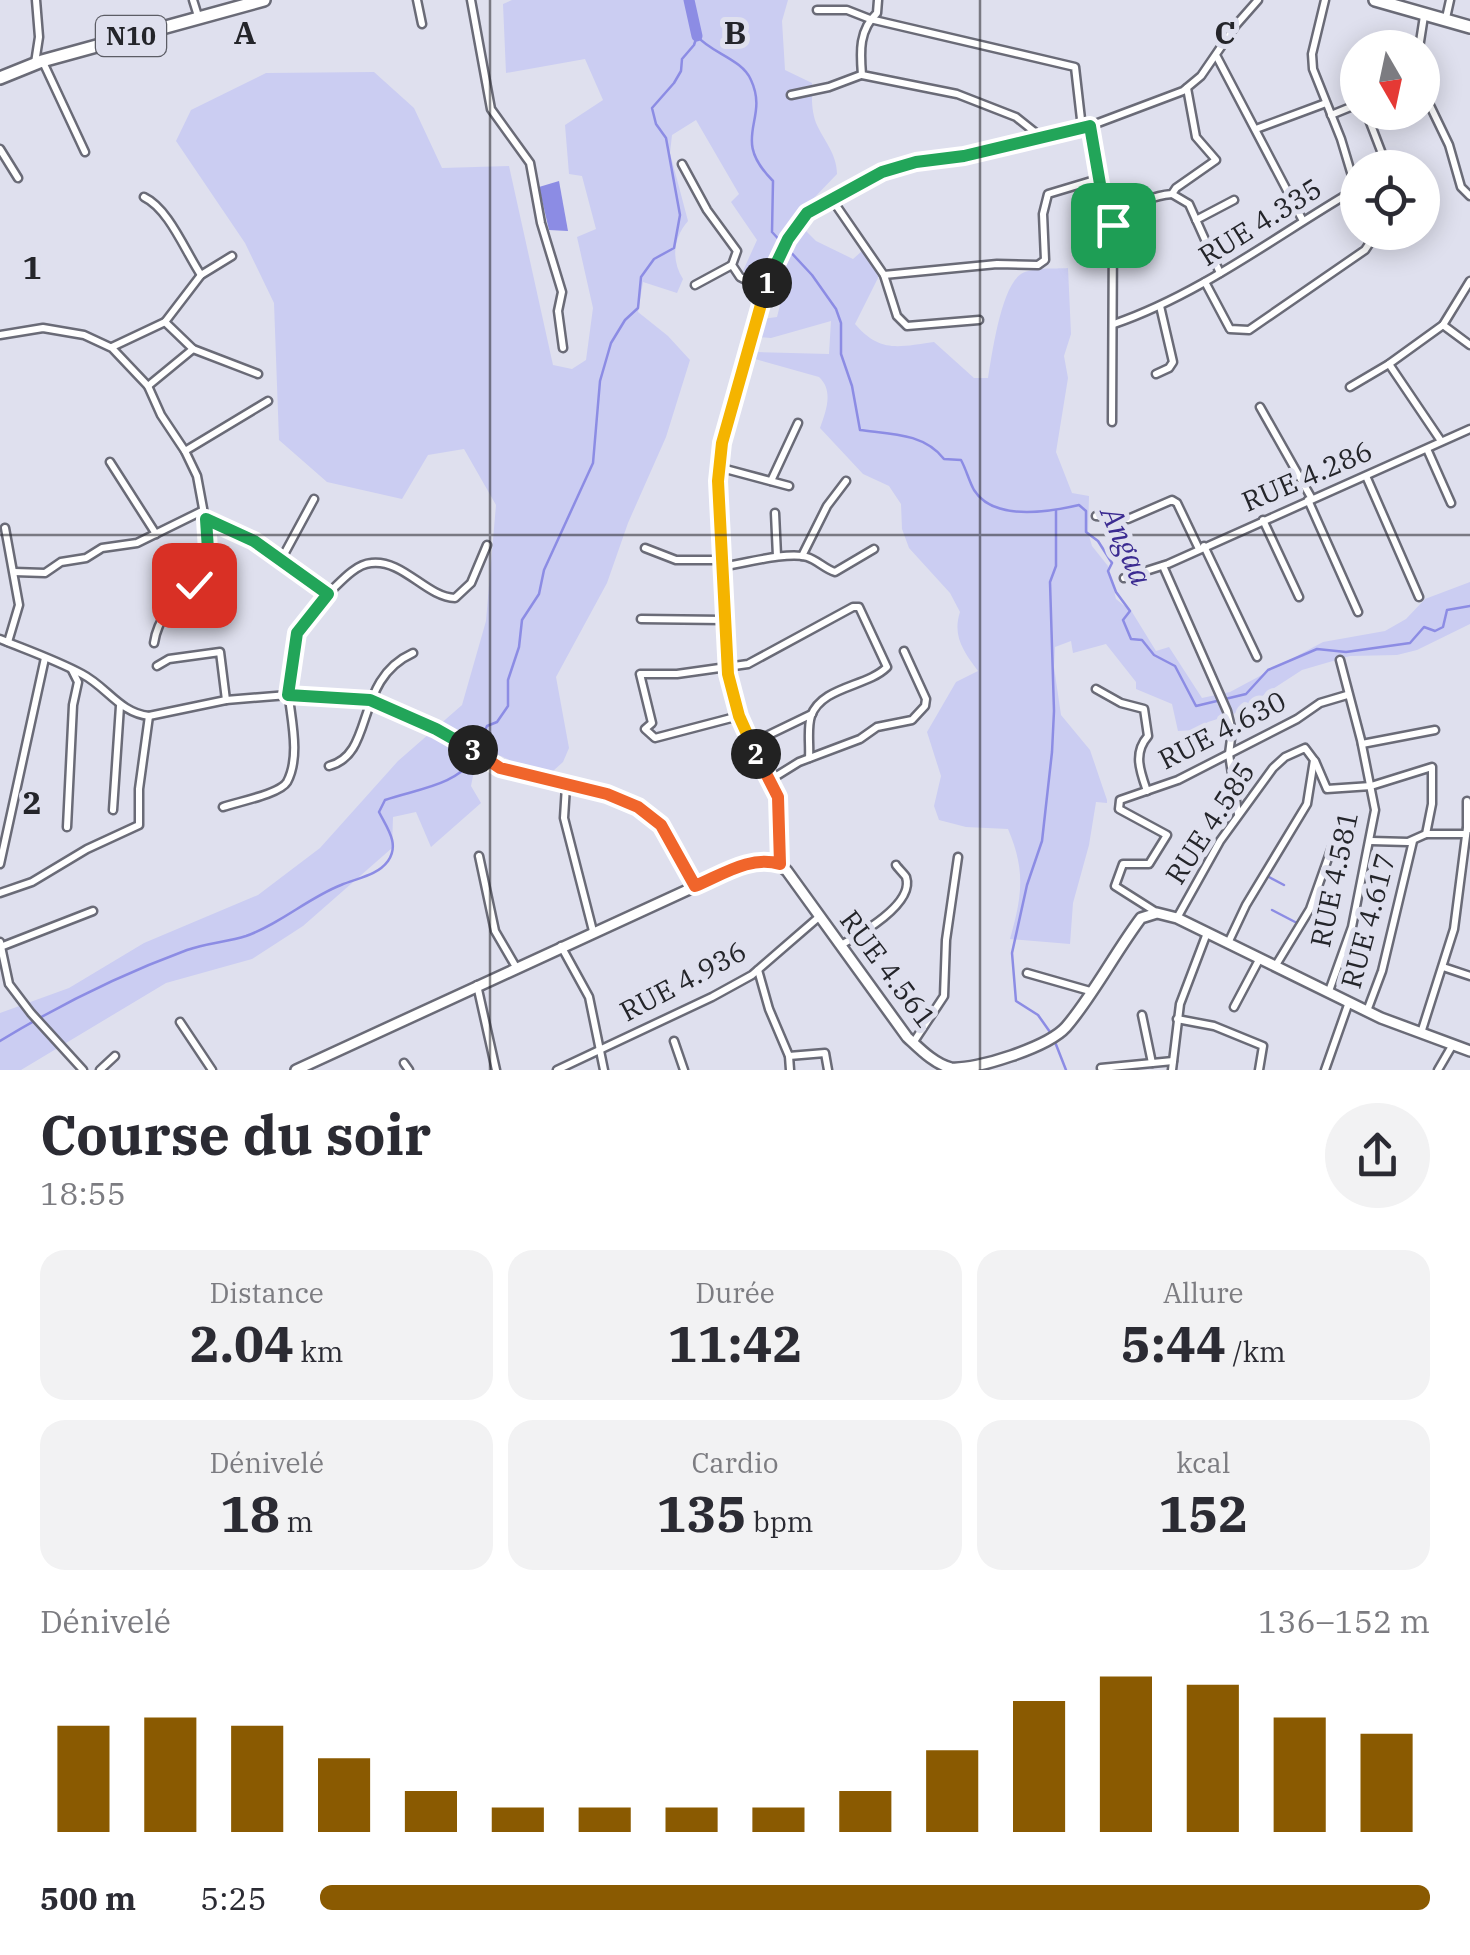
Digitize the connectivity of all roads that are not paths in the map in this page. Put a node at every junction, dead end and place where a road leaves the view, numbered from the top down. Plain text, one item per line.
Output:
1 (36, 0) edge
2 (193, 0) edge
3 (264, 0) edge
4 (418, 0) edge
5 (472, 0) edge
6 (878, 0) edge
7 (1258, 0) edge
8 (1325, 0) edge
9 (1375, 0) edge
10 (1450, 0) edge
11 (1402, 4) edge
12 (817, 10) dead end
13 (1424, 14) junction
14 (198, 16) junction
15 (870, 20) junction
16 (1446, 20) junction
17 (422, 24) dead end
18 (1470, 27) edge
19 (1422, 30) edge
20 (1216, 57) junction
21 (39, 63) junction
22 (862, 75) junction
23 (0, 78) edge
24 (1187, 88) junction
25 (791, 95) dead end
26 (1326, 103) junction
27 (1340, 112) edge
28 (1331, 116) junction
29 (1086, 127) junction
30 (1440, 127) edge
31 (1256, 129) junction
32 (1042, 138) junction
33 (0, 149) edge
34 (1343, 150) edge
35 (84, 152) dead end
36 (682, 164) dead end
37 (18, 178) dead end
38 (1098, 179) junction
39 (1172, 194) junction
40 (1470, 196) edge
41 (144, 197) dead end
42 (831, 198) junction
43 (1234, 200) dead end
44 (1340, 201) edge
45 (1196, 220) junction
46 (1302, 220) junction
47 (1113, 225) junction
48 (1365, 250) edge
49 (232, 256) dead end
50 (732, 265) junction
51 (1220, 273) junction
52 (201, 275) junction
53 (884, 275) junction
54 (1205, 282) junction
55 (1470, 282) edge
56 (695, 285) dead end
57 (764, 289) junction
58 (1160, 306) junction
59 (979, 320) dead end
60 (165, 322) junction
61 (1114, 324) junction
62 (1443, 325) junction
63 (0, 335) edge
64 (1470, 345) edge
65 (112, 348) junction
66 (562, 348) dead end
67 (194, 350) junction
68 (1389, 364) junction
69 (258, 374) dead end
70 (1156, 374) dead end
71 (148, 386) junction
72 (1350, 387) dead end
73 (268, 401) dead end
74 (1260, 407) dead end
75 (1112, 422) dead end
76 (798, 423) dead end
77 (1470, 429) edge
78 (1441, 441) junction
79 (1427, 448) junction
80 (185, 452) junction
81 (110, 462) dead end
82 (718, 468) junction
83 (1366, 476) junction
84 (846, 480) dead end
85 (771, 481) junction
86 (789, 486) dead end
87 (314, 499) dead end
88 (1310, 499) junction
89 (1450, 503) dead end
90 (775, 512) dead end
91 (204, 515) junction
92 (1096, 516) dead end
93 (1263, 520) junction
94 (6, 528) dead end
95 (156, 534) junction
96 (487, 544) dead end
97 (645, 548) dead end
98 (1202, 548) junction
99 (874, 550) dead end
100 (777, 556) junction
101 (802, 556) junction
102 (281, 560) junction
103 (720, 563) junction
104 (1163, 566) junction
105 (14, 572) junction
106 (1124, 578) dead end
107 (328, 594) junction
108 (1299, 597) dead end
109 (1419, 598) dead end
110 (1358, 612) dead end
111 (641, 619) dead end
112 (724, 620) junction
113 (4, 640) edge
114 (154, 643) dead end
115 (904, 651) dead end
116 (413, 653) dead end
117 (1258, 656) dead end
118 (46, 658) junction
119 (1340, 660) dead end
120 (158, 666) dead end
121 (71, 669) junction
122 (728, 670) junction
123 (1096, 690) dead end
124 (288, 695) junction
125 (1347, 695) junction
126 (226, 700) junction
127 (370, 700) junction
128 (120, 705) junction
129 (812, 714) junction
130 (149, 716) junction
131 (739, 716) junction
132 (1435, 730) dead end
133 (750, 744) junction
134 (1362, 744) junction
135 (1229, 754) junction
136 (809, 758) junction
137 (1314, 760) junction
138 (330, 766) dead end
139 (770, 780) junction
140 (566, 786) junction
141 (1371, 786) junction
142 (1147, 791) junction
143 (1467, 801) dead end
144 (223, 807) dead end
145 (113, 810) dead end
146 (1238, 816) junction
147 (67, 827) dead end
148 (1468, 831) edge
149 (1426, 834) junction
150 (1371, 841) junction
151 (1413, 842) junction
152 (1332, 847) dead end
153 (479, 856) dead end
154 (958, 856) dead end
155 (0, 864) edge
156 (780, 864) junction
157 (896, 864) dead end
158 (695, 886) junction
159 (0, 892) edge
160 (93, 911) dead end
161 (1157, 912) junction
162 (820, 916) junction
163 (1177, 918) junction
164 (593, 931) junction
165 (1208, 932) junction
166 (1228, 941) junction
167 (2, 944) edge
168 (561, 946) junction
169 (840, 946) junction
170 (1261, 957) junction
171 (1276, 965) junction
172 (516, 966) junction
173 (1443, 967) junction
174 (758, 970) junction
175 (1027, 973) dead end
176 (1470, 976) edge
177 (477, 984) junction
178 (1090, 991) junction
179 (1330, 991) junction
180 (1349, 1002) junction
181 (1234, 1008) dead end
182 (1367, 1011) junction
183 (1142, 1015) dead end
184 (1177, 1019) junction
185 (180, 1022) dead end
186 (1421, 1034) junction
187 (674, 1042) dead end
188 (914, 1043) junction
189 (1452, 1046) junction
190 (599, 1050) junction
191 (1470, 1051) edge
192 (115, 1056) dead end
193 (789, 1056) junction
194 (1152, 1063) junction
195 (1173, 1065) edge
196 (1100, 1068) edge
197 (83, 1070) edge
198 (100, 1070) edge
199 (212, 1070) edge
200 (296, 1070) edge
201 (496, 1070) edge
202 (557, 1070) edge
203 (604, 1070) edge
204 (684, 1070) edge
205 (790, 1070) edge
206 (828, 1070) edge
207 (953, 1070) edge
208 (1259, 1070) edge
209 (1325, 1070) edge
210 (1438, 1070) edge

1 - 21 street
2 - 14 street
3 - 14 highway, N10
4 - 17 street
5 - 66 street
6 - 15 street
7 - 20 street
8 - 26 street, RUE 4.335
9 - 11 highway
10 - 16 street
11 - 13 highway
12 - 15 street
13 - 16 highway
13 - 19 street
14 - 21 highway, N10
15 - 22 street
15 - 29 street
16 - 18 highway
20 - 24 street
20 - 31 street
21 - 23 highway, N10
21 - 35 street
22 - 25 street
22 - 32 street
24 - 29 street
24 - 39 street
26 - 28 street, RUE 4.335
26 - 31 street
27 - 28 street
28 - 34 street, RUE 4.335
29 - 32 street
29 - 38 street
30 - 40 street
31 - 46 street
32 - 42 street
33 - 37 street
36 - 50 street
38 - 47 street
38 - 53 street
39 - 45 street
39 - 47 street
41 - 52 street
42 - 53 street
42 - 57 street
43 - 45 street
44 - 46 street, RUE 4.335
45 - 51 street
46 - 51 street, RUE 4.335
47 - 61 street
48 - 54 street
49 - 52 street
50 - 56 street
50 - 57 street
51 - 54 street, RUE 4.335
52 - 60 street
53 - 59 street
54 - 58 street, RUE 4.335
55 - 62 street
57 - 82 street
58 - 61 street, RUE 4.335
58 - 70 street
60 - 65 street
60 - 67 street
61 - 75 street
62 - 64 street
62 - 68 street
63 - 65 street
65 - 71 street
67 - 69 street
67 - 71 street
68 - 72 street
68 - 78 street
71 - 80 street
73 - 80 street
74 - 88 street
76 - 85 street
77 - 78 street, RUE 4.286
78 - 79 street, RUE 4.286
79 - 83 street, RUE 4.286
79 - 89 street
80 - 91 street
81 - 95 street
82 - 85 street
82 - 103 street
83 - 88 street, RUE 4.286
83 - 109 street
84 - 101 street
85 - 86 street
87 - 102 street
88 - 93 street, RUE 4.286
88 - 110 street
90 - 100 street
91 - 95 street
91 - 102 street
91 - 114 street
92 - 98 street
93 - 98 street, RUE 4.286
93 - 108 street
94 - 105 street
95 - 105 street
96 - 107 street
97 - 103 street
98 - 104 street, RUE 4.286
98 - 117 street
99 - 101 street
100 - 101 street
100 - 103 street
102 - 107 street
103 - 112 street
104 - 106 street, RUE 4.286
104 - 135 street
105 - 113 street
107 - 124 street
111 - 112 street
112 - 122 street
113 - 118 street
115 - 136 street
116 - 127 street
118 - 121 street
118 - 155 street
119 - 125 street, RUE 4.581
120 - 126 street
121 - 128 street
121 - 147 street
122 - 129 street
122 - 131 street
122 - 131 street
123 - 142 street
124 - 126 street
124 - 127 street
124 - 144 street
125 - 134 street, RUE 4.581
125 - 135 street, RUE 4.630
126 - 130 street
127 - 138 street
127 - 140 street
128 - 130 street
128 - 145 street
129 - 133 street
129 - 136 street
130 - 159 street
131 - 133 street
132 - 134 street
133 - 139 street
134 - 141 street, RUE 4.581
135 - 142 street, RUE 4.630
135 - 146 street
136 - 139 street
137 - 141 street
137 - 146 street, RUE 4.585
137 - 166 street
139 - 156 street
140 - 158 street
140 - 164 street
141 - 149 street
141 - 150 street, RUE 4.581
142 - 161 street, RUE 4.630
143 - 148 street
146 - 163 street, RUE 4.585
148 - 149 street
148 - 173 street
149 - 151 street
150 - 151 street
150 - 179 street, RUE 4.581
151 - 182 street, RUE 4.617
152 - 171 street
153 - 172 street
154 - 188 street
156 - 158 main road
156 - 162 main road, RUE 4.561
157 - 169 street
158 - 164 main road
160 - 167 street
161 - 163 main road
161 - 178 main road, RUE 4.561
162 - 169 main road, RUE 4.561
162 - 174 street, RUE 4.936
163 - 165 main road
164 - 168 main road
165 - 166 main road
165 - 184 street
166 - 170 main road
167 - 197 street
168 - 172 main road
168 - 190 street
169 - 188 main road, RUE 4.561
170 - 171 main road
170 - 181 street
171 - 179 main road
172 - 177 main road
173 - 176 street
173 - 186 street
174 - 190 street, RUE 4.936
174 - 193 street
175 - 178 street
177 - 200 main road
177 - 201 street
178 - 207 main road, RUE 4.561
179 - 180 main road
180 - 182 main road
180 - 209 street
182 - 186 main road
183 - 194 street
184 - 195 street
184 - 208 street
185 - 199 street
186 - 189 main road
187 - 204 street
188 - 207 main road, RUE 4.561
189 - 191 main road
189 - 210 street
190 - 202 street, RUE 4.936
190 - 203 street
192 - 198 street
193 - 205 street
193 - 206 street
194 - 195 street
194 - 196 street

